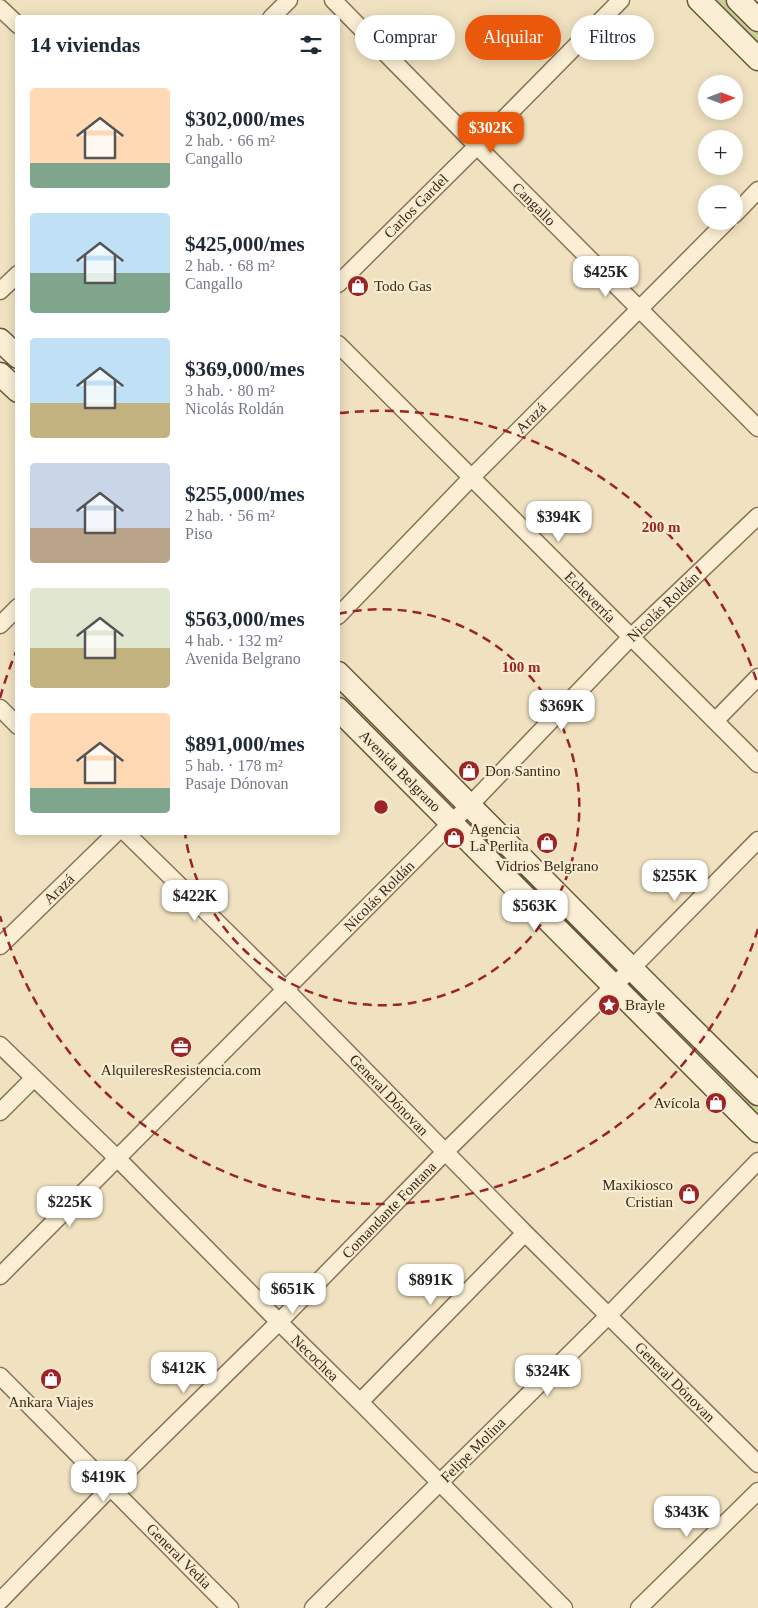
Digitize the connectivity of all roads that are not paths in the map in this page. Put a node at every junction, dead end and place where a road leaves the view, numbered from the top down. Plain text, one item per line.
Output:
1 (289, 0) edge
2 (333, 0) edge
3 (621, 0) edge
4 (699, 0) edge
5 (738, 0) edge
6 (0, 8) edge
7 (275, 15) edge
8 (758, 20) edge
9 (15, 22) edge
10 (758, 58) edge
11 (477, 146) junction
12 (758, 190) edge
13 (743, 205) edge
14 (718, 230) edge
15 (15, 277) edge
16 (340, 282) edge
17 (0, 291) edge
18 (639, 309) junction
19 (0, 340) edge
20 (340, 346) edge
21 (15, 355) edge
22 (0, 374) edge
23 (15, 388) edge
24 (758, 428) edge
25 (471, 478) junction
26 (758, 516) edge
27 (15, 610) edge
28 (340, 614) edge
29 (0, 625) edge
30 (631, 637) junction
31 (340, 675) edge
32 (758, 677) edge
33 (0, 708) edge
34 (340, 711) edge
35 (715, 721) junction
36 (15, 723) edge
37 (758, 764) edge
38 (470, 805) junction
39 (452, 822) junction
40 (114, 835) edge
41 (128, 835) edge
42 (758, 840) edge
43 (0, 946) edge
44 (631, 969) junction
45 (614, 986) junction
46 (286, 990) junction
47 (0, 1045) edge
48 (34, 1078) junction
49 (758, 1094) edge
50 (0, 1112) edge
51 (758, 1130) edge
52 (445, 1152) junction
53 (117, 1158) junction
54 (758, 1161) edge
55 (525, 1233) junction
56 (0, 1276) edge
57 (608, 1316) junction
58 (278, 1322) junction
59 (0, 1376) edge
60 (360, 1402) junction
61 (758, 1464) edge
62 (440, 1484) junction
63 (110, 1487) junction
64 (758, 1491) edge
65 (0, 1601) edge
66 (230, 1608) edge
67 (313, 1608) edge
68 (564, 1608) edge
69 (638, 1608) edge

1 - 7 street
2 - 11 street, Cangallo
3 - 11 street, Carlos Gardel
4 - 10 main road
5 - 8 main road
6 - 9 street
11 - 16 street, Carlos Gardel
11 - 18 street, Cangallo
12 - 13 street
14 - 18 street, Arazá
15 - 17 street
18 - 24 street, Cangallo
18 - 25 street, Arazá
19 - 21 main road
20 - 25 street, Echeverría
22 - 23 main road
25 - 28 street, Arazá
25 - 30 street, Echeverría
26 - 30 street, Nicolás Roldán
27 - 29 street
30 - 35 street, Echeverría
30 - 38 street, Nicolás Roldán
31 - 38 main road, Avenida Belgrano
32 - 35 street
33 - 36 street
34 - 39 main road, Avenida Belgrano
35 - 37 street, Echeverría
38 - 39 street, Nicolás Roldán
38 - 44 main road, Avenida Belgrano
39 - 45 main road, Avenida Belgrano
39 - 46 street, Nicolás Roldán
40 - 43 street, Arazá
41 - 46 street, General Dónovan
42 - 44 street, Comandante Fontana
44 - 45 street, Comandante Fontana
44 - 49 main road, Avenida Belgrano
45 - 51 main road, Avenida Belgrano
45 - 52 street, Comandante Fontana
46 - 52 street, General Dónovan
46 - 53 street, Nicolás Roldán
47 - 48 street, Necochea
48 - 50 street
48 - 53 street, Necochea
52 - 55 street, General Dónovan
52 - 58 street, Comandante Fontana
53 - 56 street, Nicolás Roldán
53 - 58 street, Necochea
54 - 57 street, Felipe Molina
55 - 57 street, General Dónovan
55 - 60 street
57 - 61 street, General Dónovan
57 - 62 street, Felipe Molina
58 - 60 street, Necochea
58 - 63 street, Comandante Fontana
59 - 63 street, General Vedia
60 - 62 street, Necochea
62 - 67 street, Felipe Molina
62 - 68 street, Necochea
63 - 65 street, Comandante Fontana
63 - 66 street, General Vedia
64 - 69 street

